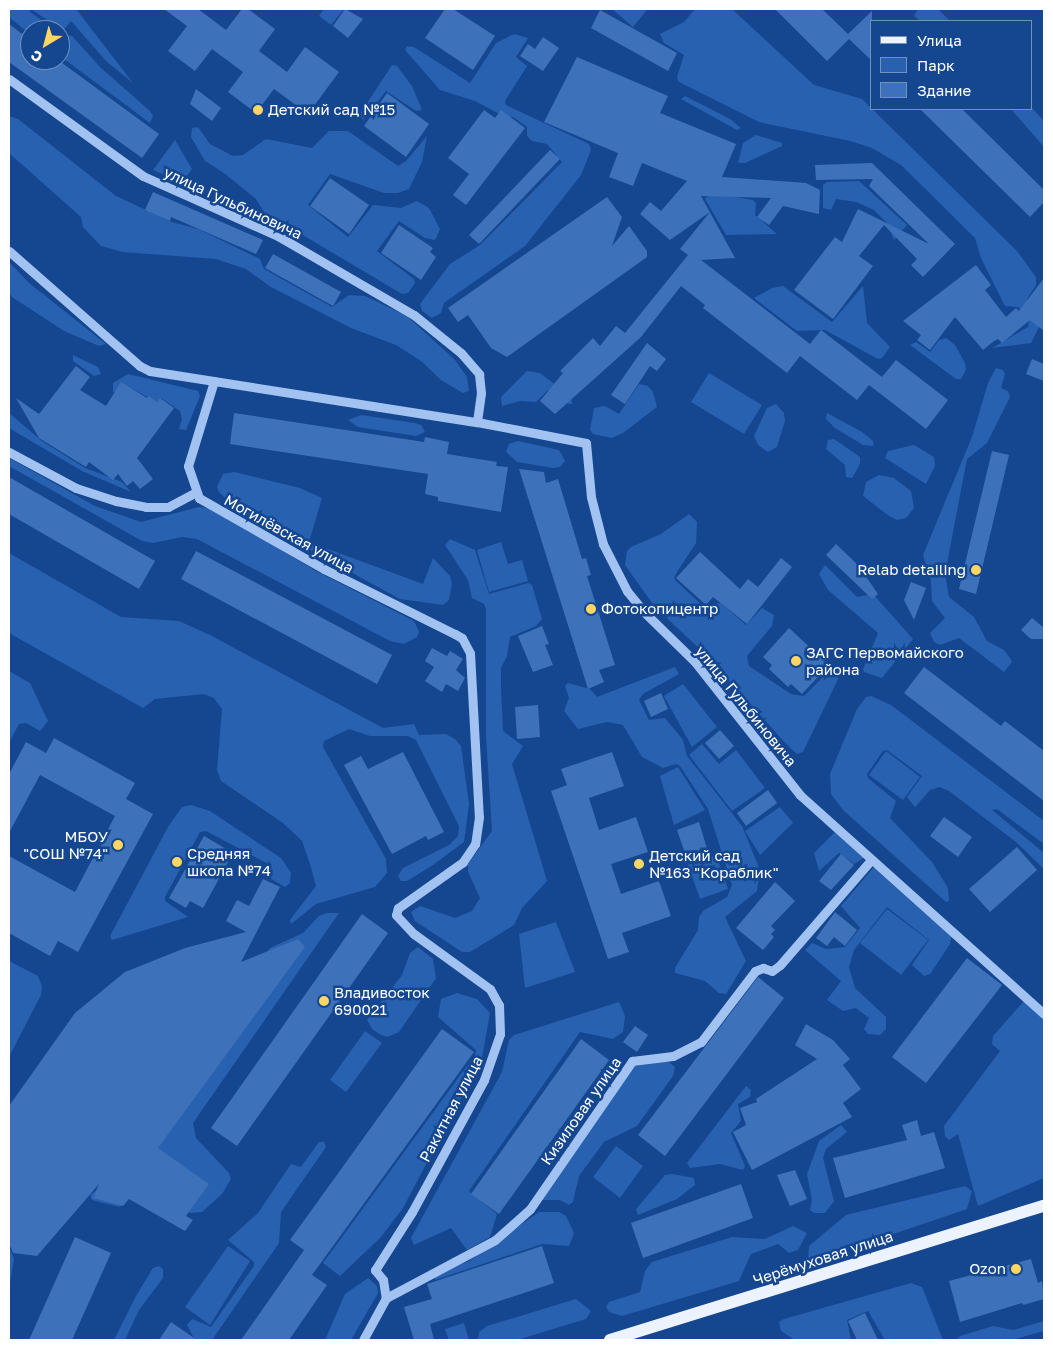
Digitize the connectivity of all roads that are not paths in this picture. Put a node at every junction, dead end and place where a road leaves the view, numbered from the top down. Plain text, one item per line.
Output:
1 (9, 79) edge
2 (9, 251) edge
3 (214, 381) junction
4 (477, 422) junction
5 (9, 452) edge
6 (196, 492) junction
7 (470, 653) joint
8 (872, 860) junction
9 (1044, 1014) edge
10 (1044, 1206) edge
11 (386, 1298) junction
12 (637, 1337) edge
13 (363, 1340) edge
14 (610, 1340) edge

1 - 4 street, улица Гульбиновича
2 - 3 street, улица Гульбиновича
3 - 4 street, улица Гульбиновича
3 - 6 street, Могилёвская улица
4 - 8 street, улица Гульбиновича
5 - 6 street
6 - 7 street, Могилёвская улица
7 - 11 street, Ракитная улица
8 - 9 street, улица Гульбиновича
8 - 11 street, Кизиловая улица
10 - 12 main road, Черёмуховая улица
11 - 13 street
12 - 14 main road, Черёмуховая улица

